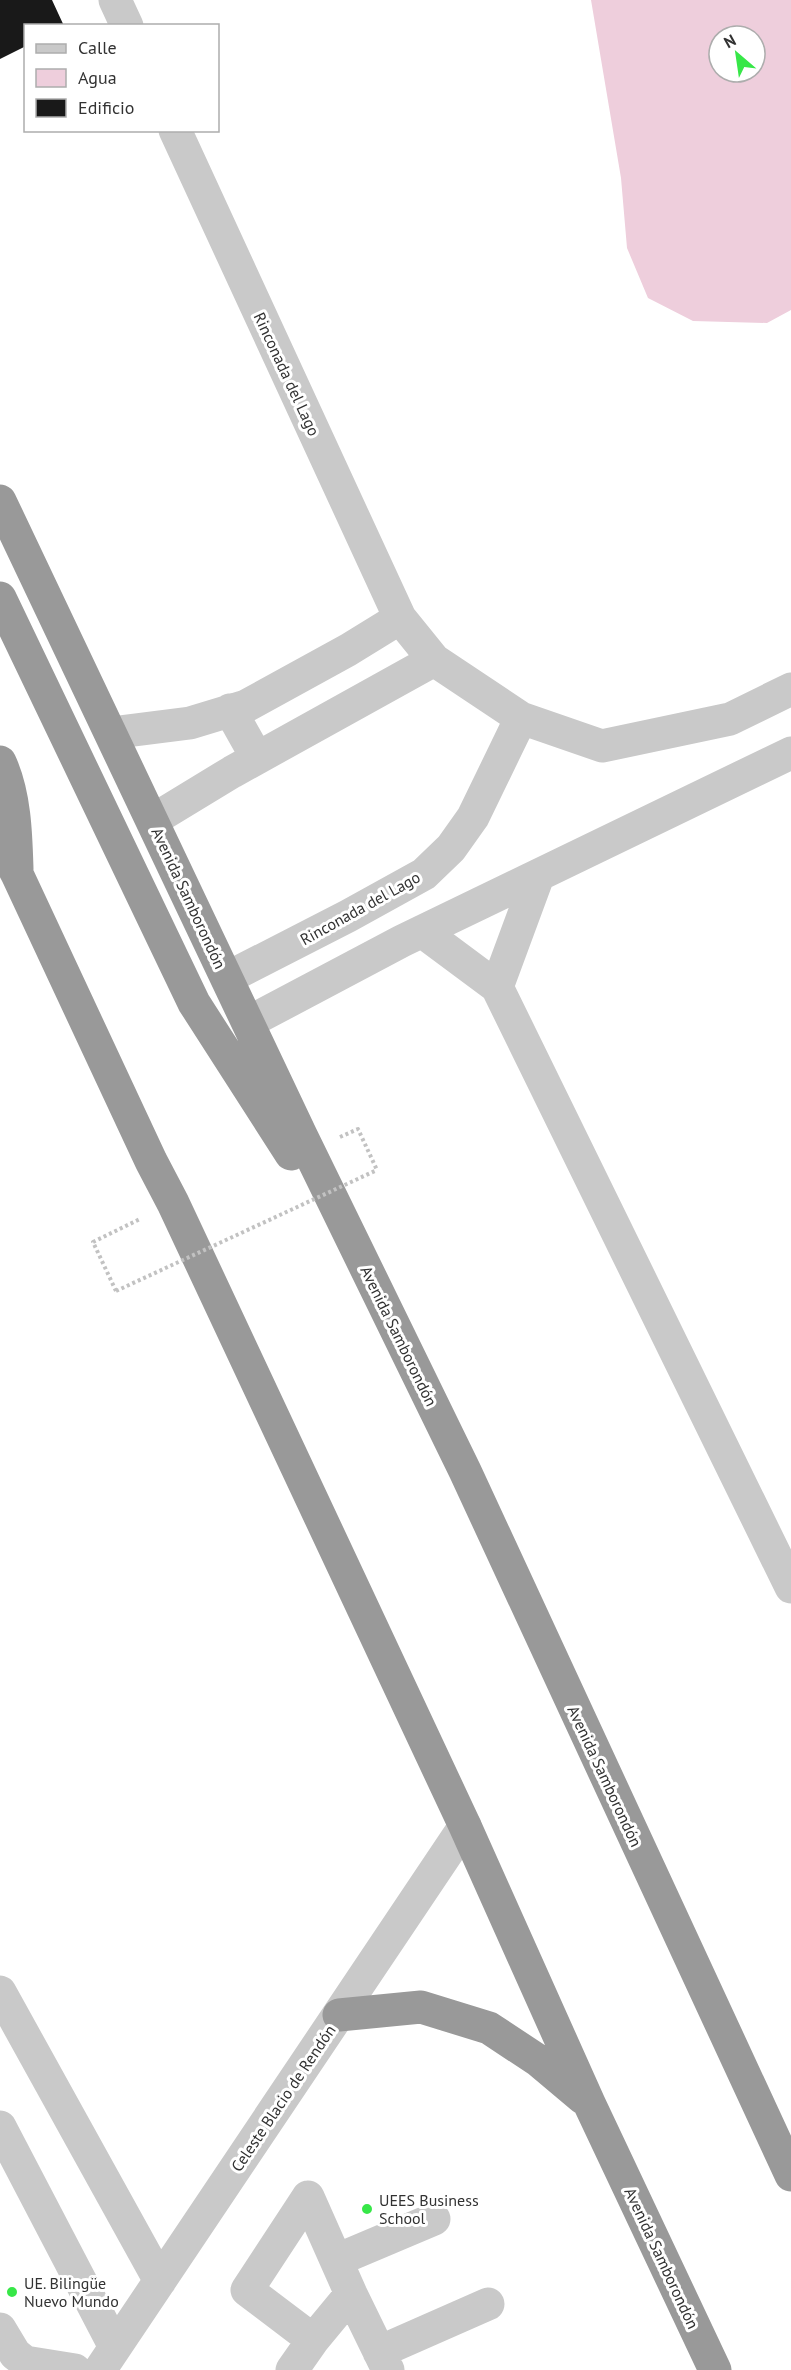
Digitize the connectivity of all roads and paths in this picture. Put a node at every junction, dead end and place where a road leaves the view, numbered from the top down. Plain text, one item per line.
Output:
1 (115, 0) edge
2 (126, 24) edge
3 (176, 132) edge
4 (0, 501) edge
5 (0, 598) edge
6 (400, 618) junction
7 (434, 660) junction
8 (791, 689) edge
9 (230, 710) junction
10 (521, 718) junction
11 (111, 733) junction
12 (791, 753) edge
13 (257, 758) junction
14 (0, 762) edge
15 (153, 820) junction
16 (0, 843) edge
17 (17, 874) junction
18 (538, 876) junction
19 (423, 932) junction
20 (227, 978) junction
21 (497, 987) junction
22 (249, 1022) junction
23 (358, 1129) dead end
24 (173, 1203) junction
25 (371, 1279) junction
26 (791, 1587) edge
27 (465, 1826) junction
28 (0, 1992) edge
29 (339, 2015) junction
30 (589, 2103) junction
31 (0, 2127) edge
32 (791, 2175) edge
33 (434, 2219) dead end
34 (337, 2260) junction
35 (160, 2281) junction
36 (351, 2294) junction
37 (488, 2304) dead end
38 (0, 2329) edge
39 (313, 2340) junction
40 (108, 2359) edge
41 (384, 2361) edge
42 (75, 2370) edge
43 (292, 2370) edge
44 (715, 2370) edge

1 - 2 street
3 - 6 street, Rinconada del Lago
4 - 11 highway, Avenida Samborondón
5 - 25 highway
6 - 7 street, Rinconada del Lago
6 - 9 street
7 - 10 street, Rinconada del Lago
7 - 13 street
8 - 10 street, Rinconada del Lago
9 - 11 street
9 - 13 street
10 - 20 street, Rinconada del Lago
11 - 15 highway, Avenida Samborondón
12 - 18 street
13 - 15 street
14 - 17 highway
15 - 20 highway, Avenida Samborondón
16 - 17 highway, Avenida Samborondón
17 - 24 highway, Avenida Samborondón
18 - 19 street
18 - 21 street
19 - 21 street
19 - 22 street
20 - 22 highway, Avenida Samborondón
21 - 26 street
22 - 25 highway, Avenida Samborondón
23 - 24 path, bridge
24 - 27 highway, Avenida Samborondón
25 - 32 highway, Avenida Samborondón
27 - 29 street, Celeste Blacio de Rendón
27 - 30 highway, Avenida Samborondón
28 - 35 street
29 - 30 highway
29 - 35 street, Celeste Blacio de Rendón
30 - 44 highway, Avenida Samborondón
31 - 40 street
33 - 34 street
34 - 36 street
34 - 39 street
35 - 40 street, Celeste Blacio de Rendón
36 - 39 street
36 - 41 street
37 - 41 street
38 - 42 street
39 - 43 street

